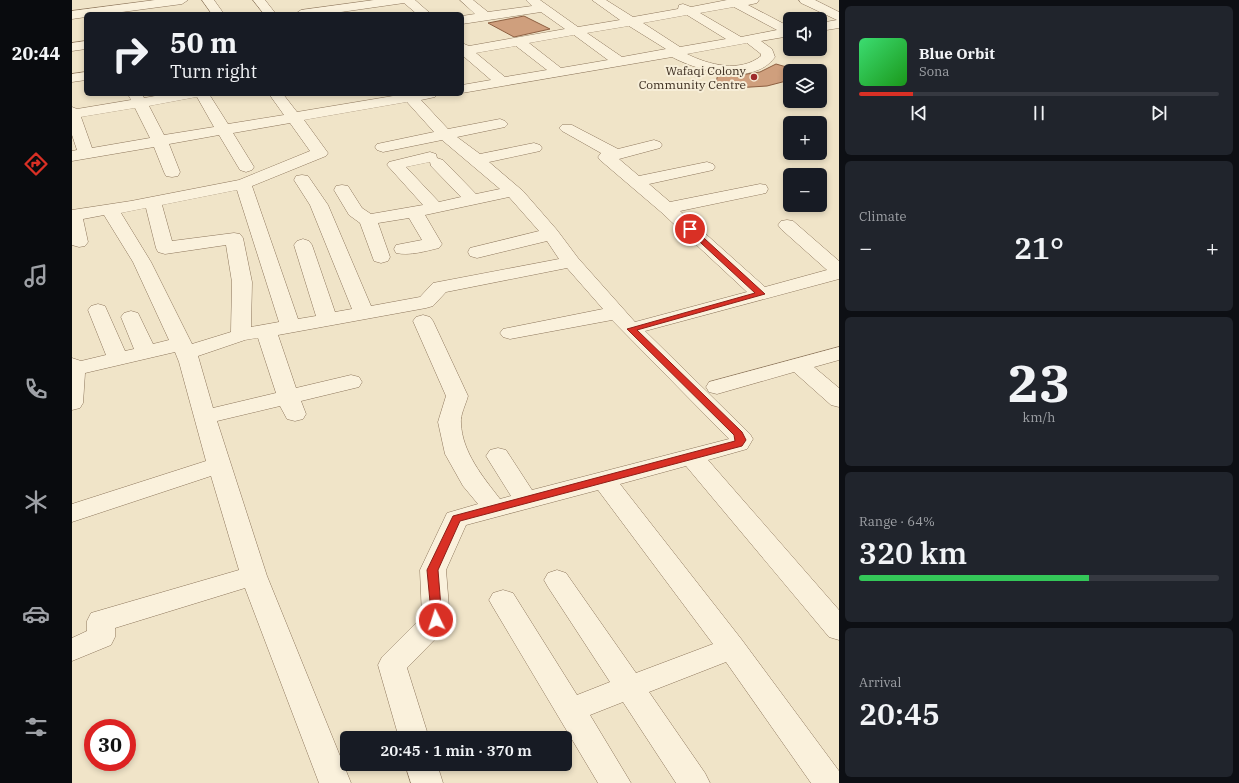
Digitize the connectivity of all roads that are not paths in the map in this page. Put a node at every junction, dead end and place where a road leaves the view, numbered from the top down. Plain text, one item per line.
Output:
1 (182, 0) edge
2 (208, 0) edge
3 (259, 0) edge
4 (400, 0) edge
5 (408, 0) edge
6 (466, 0) edge
7 (598, 0) edge
8 (668, 0) edge
9 (753, 0) edge
10 (805, 0) edge
11 (734, 2) edge
12 (541, 3) edge
13 (142, 6) edge
14 (357, 7) edge
15 (303, 11) edge
16 (689, 11) junction
17 (100, 12) edge
18 (217, 12) edge
19 (268, 12) edge
20 (423, 12) edge
21 (84, 14) edge
22 (72, 15) edge
23 (486, 17) junction
24 (839, 17) edge
25 (464, 20) edge
26 (630, 21) junction
27 (839, 24) edge
28 (827, 26) edge
29 (783, 28) edge
30 (575, 30) junction
31 (783, 33) edge
32 (744, 40) junction
33 (518, 41) junction
34 (84, 45) edge
35 (72, 47) edge
36 (464, 49) edge
37 (464, 50) edge
38 (677, 52) junction
39 (620, 62) junction
40 (558, 72) junction
41 (84, 76) edge
42 (72, 78) edge
43 (502, 82) junction
44 (464, 89) edge
45 (165, 96) edge
46 (203, 96) edge
47 (277, 96) edge
48 (417, 96) edge
49 (410, 97) junction
50 (137, 98) edge
51 (72, 113) edge
52 (293, 118) junction
53 (500, 124) dead end
54 (567, 128) dead end
55 (223, 130) junction
56 (446, 135) junction
57 (159, 140) junction
58 (654, 145) dead end
59 (383, 147) dead end
60 (534, 148) dead end
61 (79, 154) edge
62 (616, 154) junction
63 (477, 160) junction
64 (707, 167) dead end
65 (172, 172) dead end
66 (245, 175) junction
67 (302, 180) dead end
68 (635, 182) junction
69 (760, 189) dead end
70 (342, 190) dead end
71 (512, 191) junction
72 (473, 200) junction
73 (152, 202) junction
74 (436, 208) junction
75 (667, 208) junction
76 (110, 210) junction
77 (415, 212) junction
78 (323, 213) junction
79 (73, 215) edge
80 (361, 215) junction
81 (787, 225) dead end
82 (551, 234) junction
83 (79, 242) dead end
84 (303, 245) dead end
85 (402, 249) dead end
86 (477, 252) dead end
87 (381, 257) dead end
88 (571, 262) junction
89 (837, 274) edge
90 (761, 294) junction
91 (98, 310) dead end
92 (364, 313) junction
93 (616, 313) junction
94 (132, 317) dead end
95 (327, 319) junction
96 (423, 321) dead end
97 (290, 326) junction
98 (631, 329) junction
99 (266, 330) junction
100 (510, 333) dead end
101 (241, 335) junction
102 (183, 348) junction
103 (146, 352) junction
104 (839, 353) edge
105 (118, 359) junction
106 (798, 364) junction
107 (73, 367) edge
108 (351, 382) dead end
109 (717, 387) dead end
110 (839, 400) edge
111 (72, 403) edge
112 (291, 406) junction
113 (204, 417) junction
114 (498, 456) dead end
115 (691, 456) junction
116 (219, 465) junction
117 (603, 479) junction
118 (526, 500) junction
119 (494, 508) junction
120 (72, 513) edge
121 (254, 576) junction
122 (557, 580) dead end
123 (503, 600) dead end
124 (839, 629) edge
125 (732, 648) junction
126 (72, 650) edge
127 (629, 686) junction
128 (570, 710) junction
129 (412, 731) edge
130 (423, 771) edge
131 (334, 783) edge
132 (427, 783) edge
133 (615, 783) edge
134 (694, 783) edge
135 (829, 783) edge

1 - 13 street
2 - 18 street
3 - 19 street
4 - 14 street
5 - 20 street
6 - 23 street
7 - 26 street
8 - 16 street
9 - 11 street
10 - 24 street
11 - 16 street
11 - 29 street
12 - 23 street
12 - 30 street
13 - 17 street
14 - 15 street
16 - 26 street
16 - 32 street
21 - 22 street
23 - 25 street
26 - 30 street
26 - 38 street
27 - 28 street
30 - 33 street
30 - 39 street
31 - 32 street
32 - 38 street
32 - 38 street
33 - 36 street
33 - 40 street
34 - 35 street
37 - 43 street
38 - 39 street
39 - 40 street
40 - 43 street
41 - 42 street
43 - 44 street
45 - 50 street
46 - 55 street
47 - 52 street
48 - 49 street
49 - 52 street
49 - 56 street
50 - 51 street
50 - 57 street
51 - 61 street
52 - 55 street
52 - 66 street
53 - 56 street
54 - 62 street
55 - 57 street
55 - 66 street
56 - 59 street
56 - 63 street
57 - 61 street
57 - 65 street
58 - 62 street
60 - 63 street
62 - 68 street
63 - 71 street
64 - 68 street
66 - 73 street
66 - 97 street
67 - 78 street
68 - 75 street
69 - 75 street
70 - 80 street
71 - 72 street
71 - 82 street
72 - 74 street
72 - 74 street
73 - 76 street
73 - 101 street
74 - 77 street
75 - 90 street
76 - 79 street
76 - 102 street
77 - 80 street
77 - 85 street
78 - 80 street
78 - 92 street
79 - 83 street
80 - 87 street
81 - 89 street
82 - 86 street
82 - 88 street
84 - 95 street
88 - 92 street
88 - 93 street
89 - 90 street
90 - 98 street
91 - 105 street
92 - 95 street
93 - 98 street
93 - 100 street
94 - 103 street
95 - 97 street
96 - 119 street
97 - 99 street
98 - 115 street
99 - 101 street
99 - 112 street
101 - 102 street
102 - 103 street
102 - 113 street
103 - 105 street
104 - 106 street
105 - 107 street
106 - 109 street
106 - 110 street
107 - 111 street
108 - 112 street
112 - 113 street
113 - 116 street
114 - 118 street
115 - 117 street
115 - 124 street
116 - 120 street
116 - 121 street
117 - 118 street
117 - 125 street
118 - 119 street
119 - 129 street
121 - 126 street
121 - 131 street
122 - 127 street
123 - 128 street
125 - 127 street
125 - 135 street
127 - 128 street
127 - 134 street
128 - 133 street
130 - 132 street

